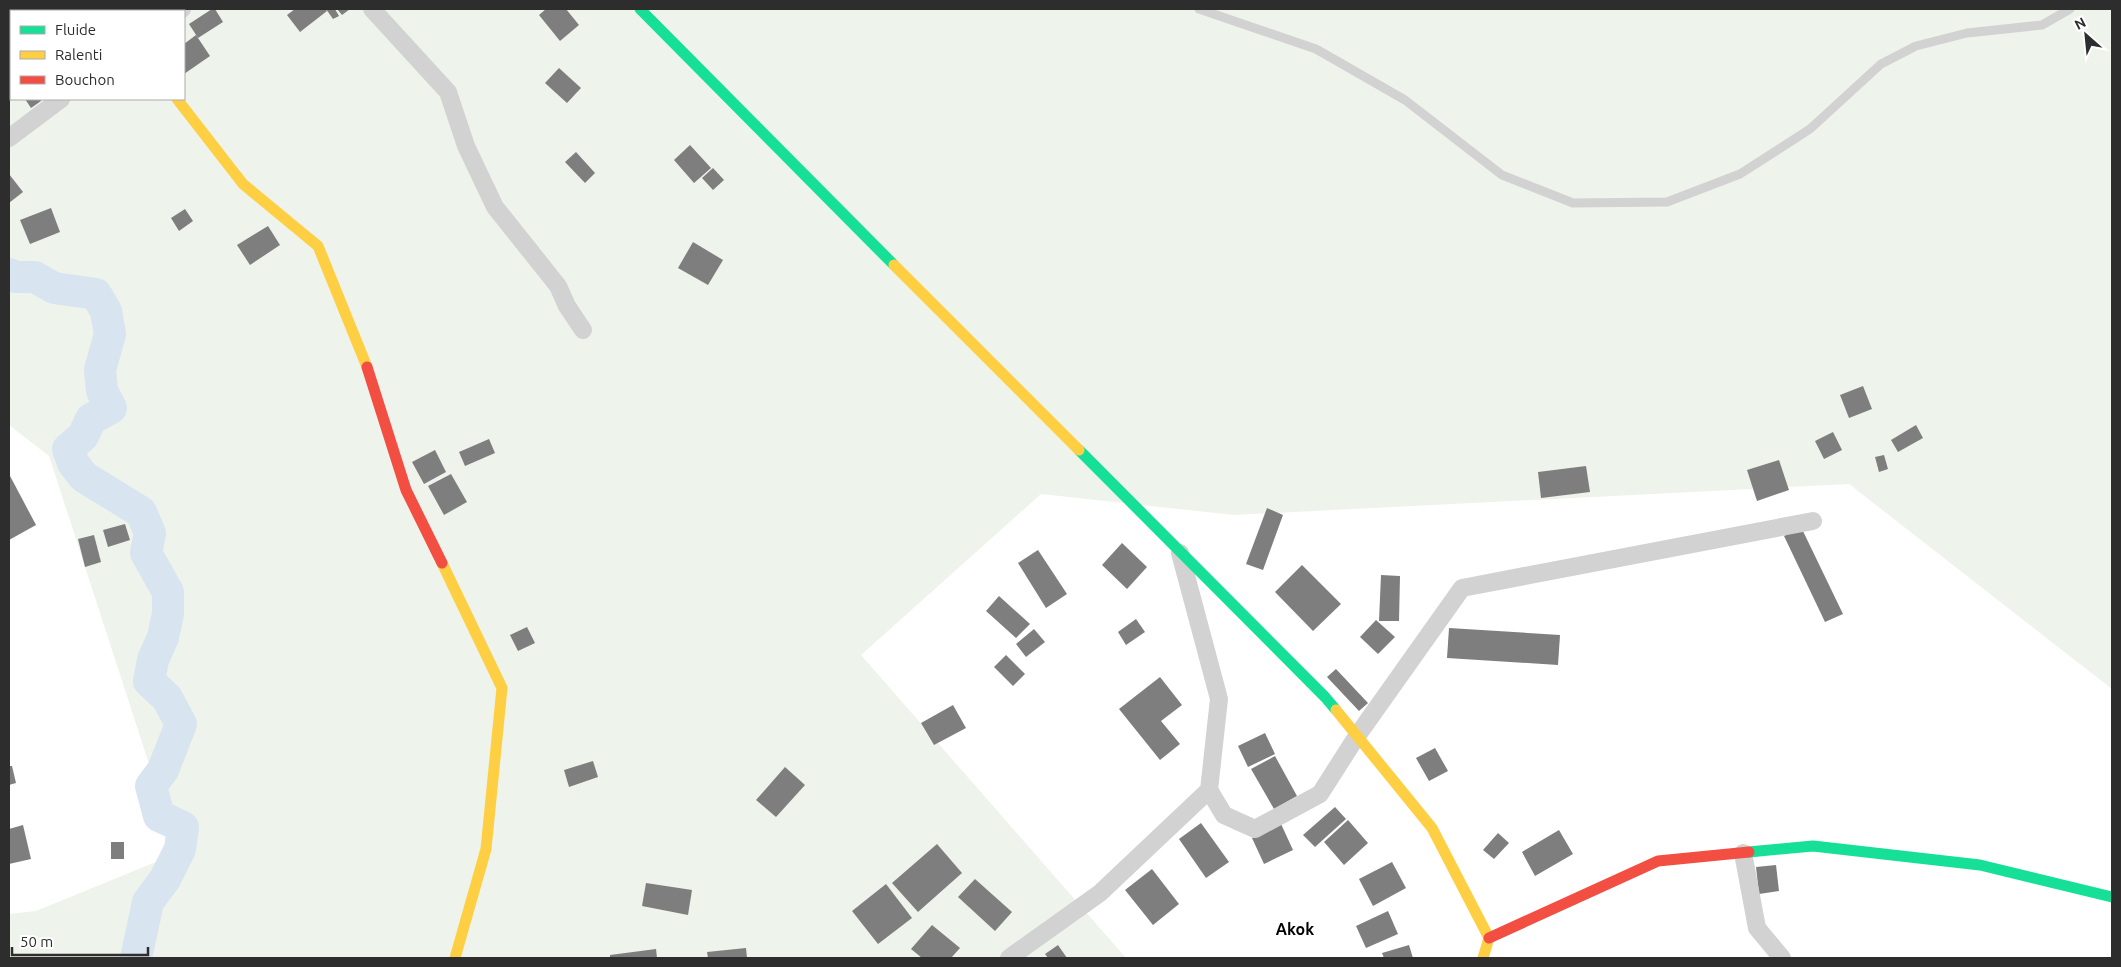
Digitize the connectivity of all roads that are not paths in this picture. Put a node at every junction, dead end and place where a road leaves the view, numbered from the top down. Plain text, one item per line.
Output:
1 (372, 9) edge
2 (640, 9) edge
3 (1199, 9) edge
4 (2070, 9) edge
5 (60, 100) edge
6 (178, 100) edge
7 (9, 138) edge
8 (582, 330) dead end
9 (1814, 521) dead end
10 (1180, 550) junction
11 (1357, 736) junction
12 (1208, 790) junction
13 (1743, 853) junction
14 (2112, 897) edge
15 (1488, 938) junction
16 (455, 958) edge
17 (1009, 958) edge
18 (1483, 958) edge
19 (1782, 958) edge

1 - 8 street
2 - 10 street
3 - 4 lane
5 - 7 street
6 - 16 street
9 - 11 street
10 - 11 street
10 - 12 street
11 - 12 street
11 - 15 street
12 - 17 street
13 - 14 street
13 - 15 street
13 - 19 street
15 - 18 street

